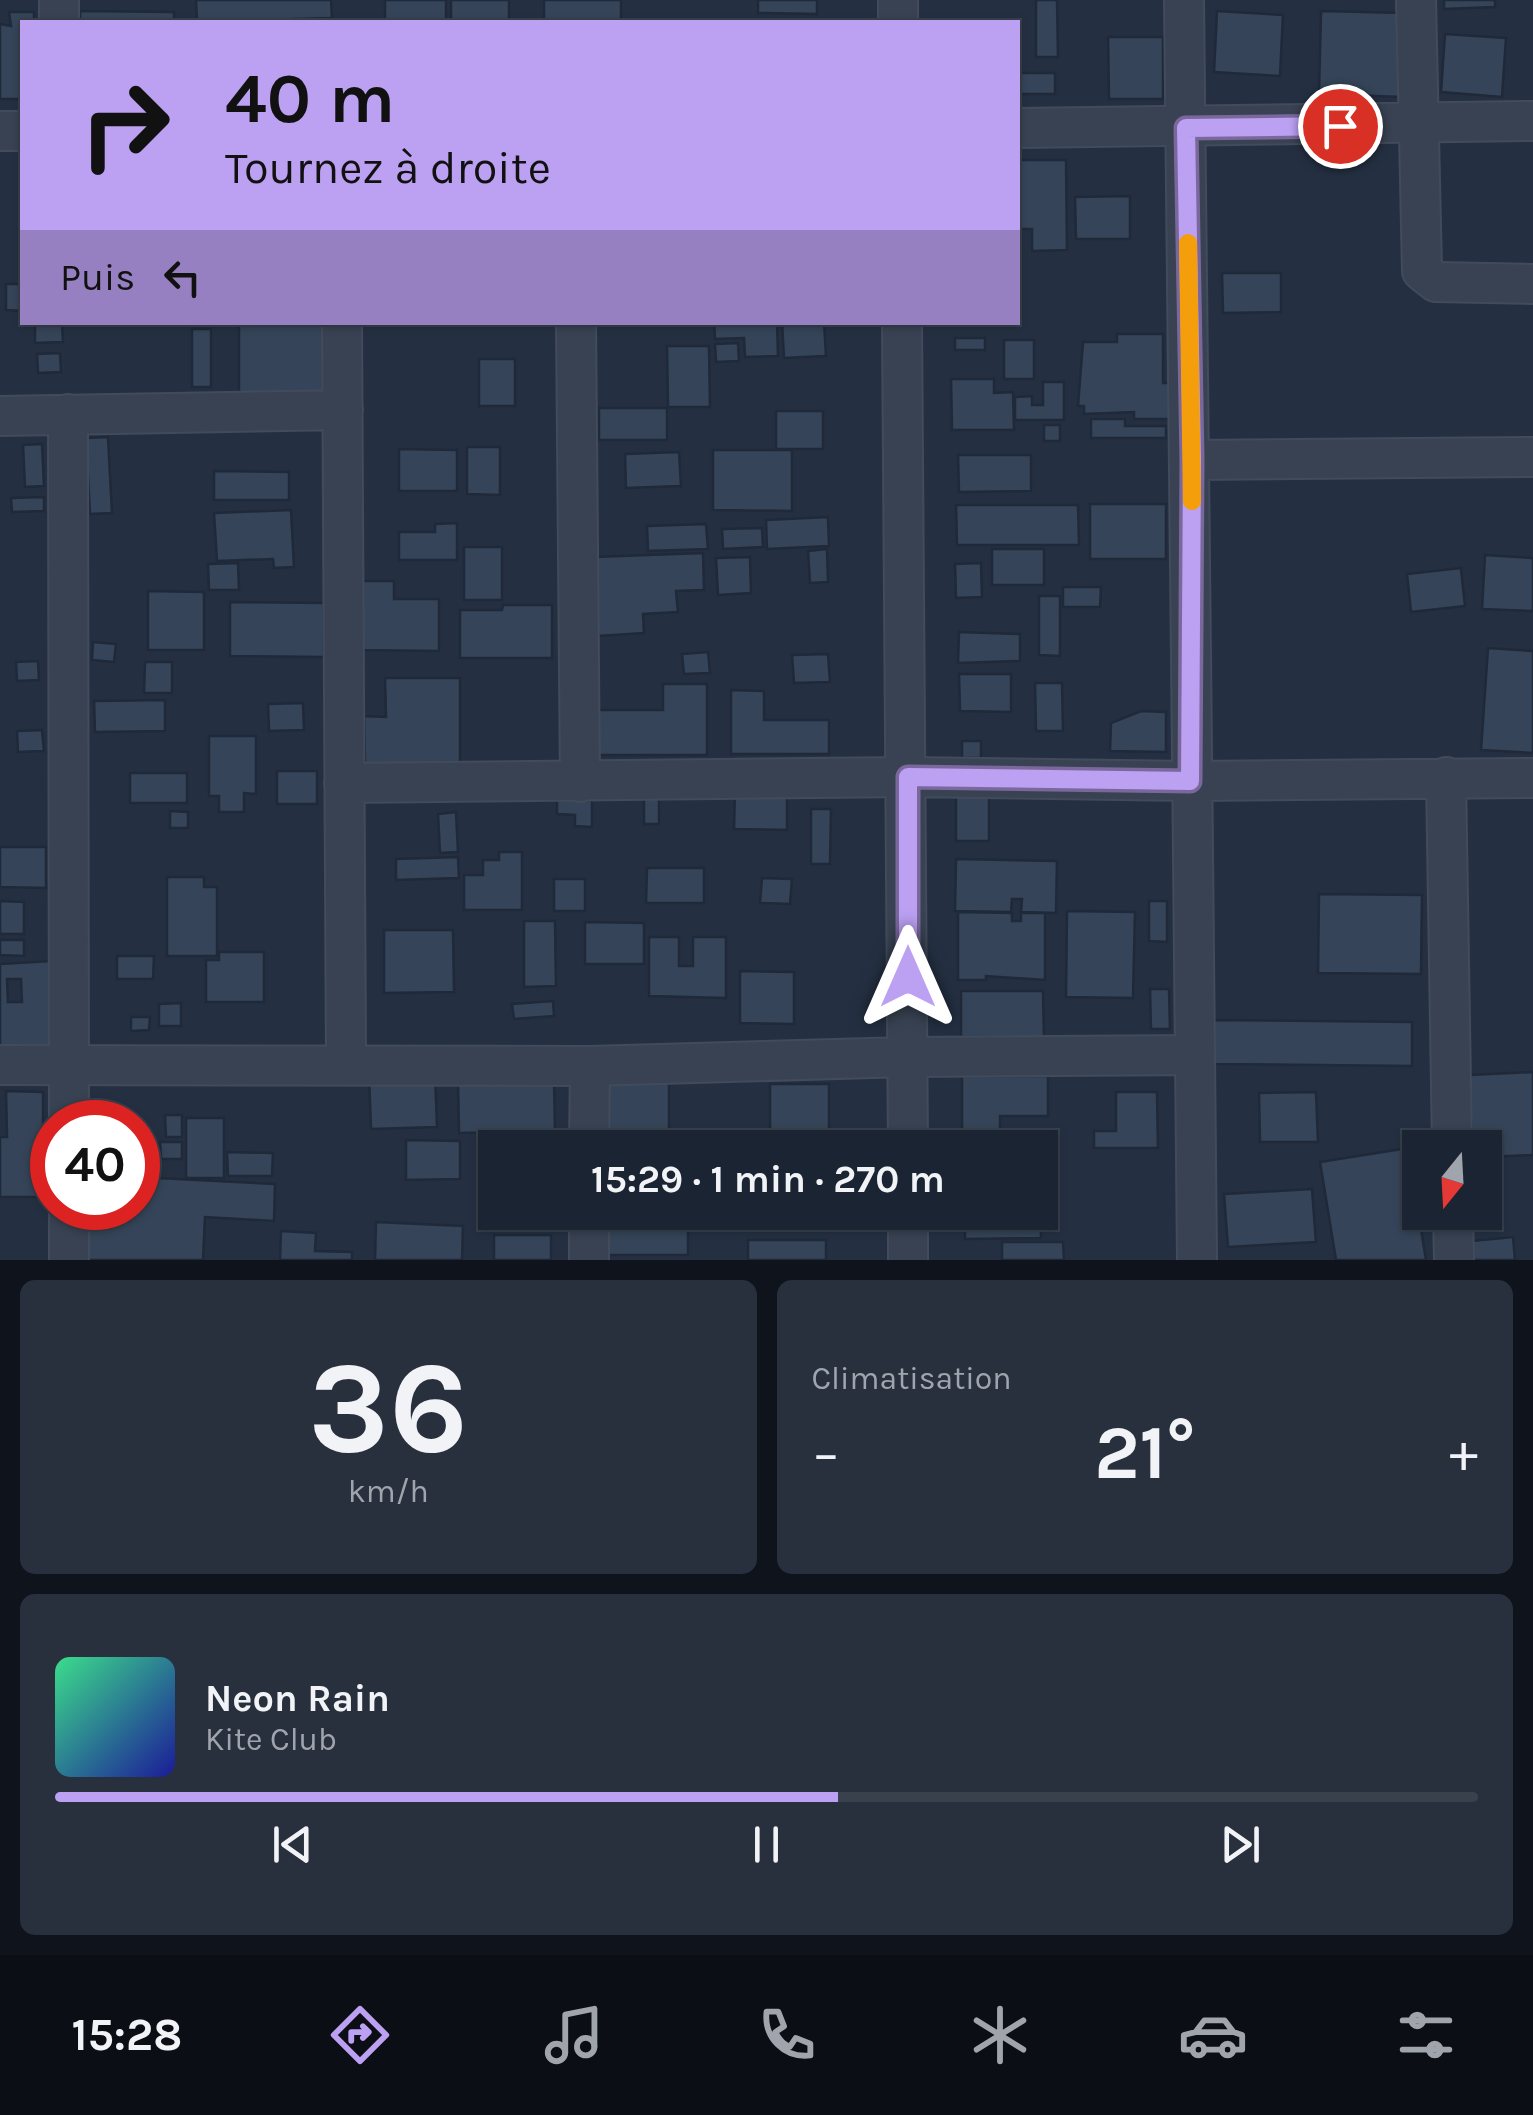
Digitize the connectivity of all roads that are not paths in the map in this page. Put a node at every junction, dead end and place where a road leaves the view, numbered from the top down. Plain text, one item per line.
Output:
1 (1184, 0) edge
2 (1416, 0) edge
3 (1533, 121) edge
4 (1417, 126) junction
5 (1020, 128) edge
6 (1186, 128) junction
7 (1533, 284) edge
8 (342, 325) edge
9 (576, 325) edge
10 (902, 325) edge
11 (343, 410) junction
12 (68, 414) junction
13 (0, 416) edge
14 (1533, 458) edge
15 (1192, 460) junction
16 (908, 777) junction
17 (1446, 777) junction
18 (1533, 778) edge
19 (1190, 781) junction
20 (580, 782) junction
21 (344, 783) junction
22 (1194, 1055) junction
23 (908, 1057) junction
24 (0, 1065) edge
25 (70, 1065) junction
26 (346, 1065) junction
27 (590, 1066) junction
28 (70, 1100) edge
29 (589, 1130) edge
30 (908, 1130) edge
31 (1452, 1130) edge
32 (69, 1230) edge
33 (589, 1230) edge
34 (908, 1230) edge
35 (1453, 1230) edge
36 (69, 1260) edge
37 (589, 1260) edge
38 (908, 1260) edge
39 (1197, 1260) edge
40 (1454, 1260) edge

1 - 6 street
2 - 4 street
3 - 4 street
4 - 6 street
4 - 7 street
5 - 6 street
6 - 15 street
8 - 11 street
9 - 20 street
10 - 16 street
11 - 12 street
11 - 21 street
12 - 13 street
12 - 25 street
14 - 15 street
15 - 19 street
16 - 19 street
16 - 20 street
16 - 23 street
17 - 18 street
17 - 19 street
17 - 31 street
19 - 22 street
20 - 21 street
21 - 26 street
22 - 23 street
22 - 39 street
23 - 27 street
23 - 30 street
24 - 25 street
25 - 26 street
25 - 28 street
26 - 27 street
27 - 29 street
32 - 36 street
33 - 37 street
34 - 38 street
35 - 40 street

